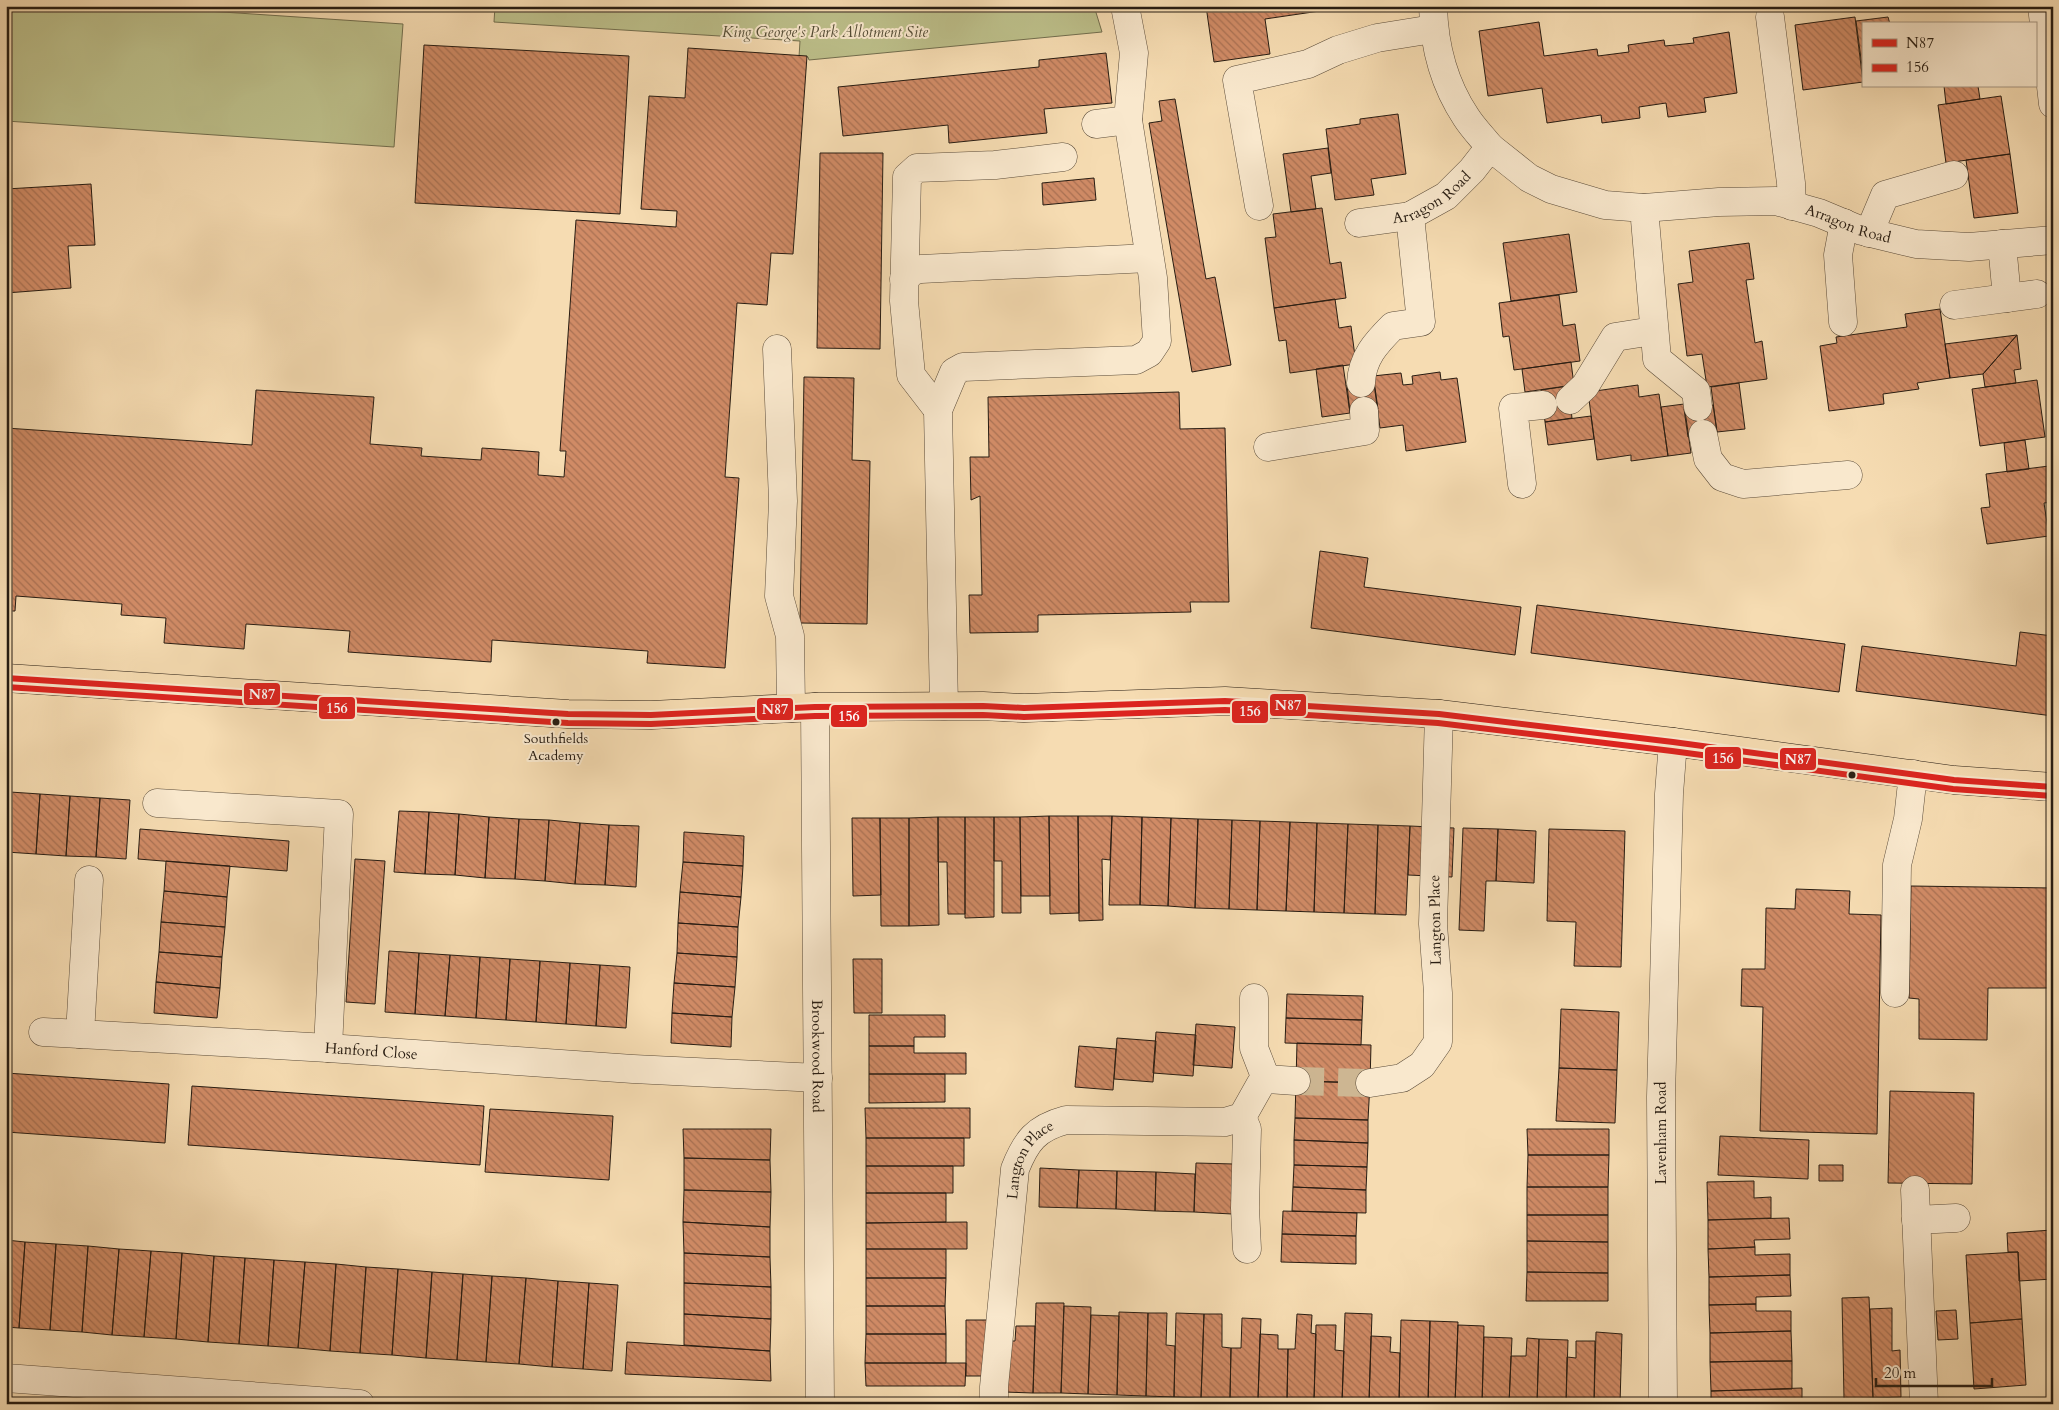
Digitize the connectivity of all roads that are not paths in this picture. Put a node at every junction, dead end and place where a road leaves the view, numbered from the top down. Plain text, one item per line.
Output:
1 (1125, 6) edge
2 (2042, 6) edge
3 (1770, 17) dead end
4 (1433, 18) edge
5 (2053, 104) edge
6 (1128, 120) junction
7 (1096, 124) dead end
8 (1490, 148) junction
9 (1063, 156) dead end
10 (1954, 175) dead end
11 (1259, 206) dead end
12 (1792, 206) junction
13 (1644, 208) junction
14 (1410, 216) junction
15 (1359, 223) dead end
16 (1844, 224) junction
17 (1869, 233) junction
18 (2053, 240) edge
19 (2002, 244) junction
20 (1149, 258) junction
21 (904, 279) junction
22 (2037, 294) dead end
23 (2007, 298) junction
24 (1954, 305) dead end
25 (1843, 322) dead end
26 (1653, 331) junction
27 (777, 349) dead end
28 (1361, 383) dead end
29 (1570, 400) dead end
30 (1543, 405) dead end
31 (1698, 407) dead end
32 (938, 410) junction
33 (1364, 411) dead end
34 (1703, 434) dead end
35 (1268, 447) dead end
36 (1848, 475) dead end
37 (1522, 484) dead end
38 (6, 678) edge
39 (944, 706) junction
40 (803, 708) junction
41 (1439, 714) junction
42 (1673, 742) junction
43 (1913, 774) junction
44 (2053, 787) edge
45 (156, 803) dead end
46 (90, 880) dead end
47 (1895, 993) dead end
48 (1254, 998) dead end
49 (43, 1032) dead end
50 (80, 1034) junction
51 (328, 1048) junction
52 (818, 1078) junction
53 (1266, 1079) junction
54 (1296, 1080) tunnel mouth
55 (1370, 1083) tunnel mouth
56 (1242, 1118) junction
57 (1915, 1190) dead end
58 (1956, 1218) dead end
59 (1916, 1220) junction
60 (1247, 1249) dead end
61 (6, 1378) edge
62 (360, 1404) edge
63 (820, 1404) edge
64 (994, 1404) edge
65 (1663, 1404) edge
66 (1924, 1404) edge

1 - 6 street
2 - 5 street
3 - 12 street
4 - 8 street, Arragon Road
4 - 11 street, Arragon Road
6 - 7 street
6 - 20 street
8 - 13 street, Arragon Road
8 - 14 street, Arragon Road
9 - 21 street
10 - 17 street
12 - 13 street, Arragon Road
12 - 16 street, Arragon Road
13 - 26 street
14 - 15 street, Arragon Road
14 - 28 street
16 - 17 street, Arragon Road
16 - 25 street
17 - 19 street, Arragon Road
18 - 19 street, Arragon Road
19 - 23 street
20 - 21 street
20 - 32 street
21 - 32 street
22 - 23 street
23 - 24 street
26 - 29 street
26 - 31 street
27 - 40 street, Brookwood Road
30 - 37 street
32 - 39 street
33 - 35 street
34 - 36 street
38 - 40 main road
39 - 40 main road
39 - 41 main road
40 - 52 street, Brookwood Road
41 - 42 main road
41 - 55 street, Langton Place
42 - 43 main road
42 - 65 street, Lavenham Road
43 - 44 main road
43 - 47 street
45 - 51 street
46 - 50 street
48 - 53 street
49 - 50 street, Hanford Close
50 - 51 street, Hanford Close
51 - 52 street, Hanford Close
52 - 63 street, Brookwood Road
53 - 54 street
53 - 56 street
56 - 60 street
56 - 64 street, Langton Place
57 - 59 street
58 - 59 street
59 - 66 street
61 - 62 street

